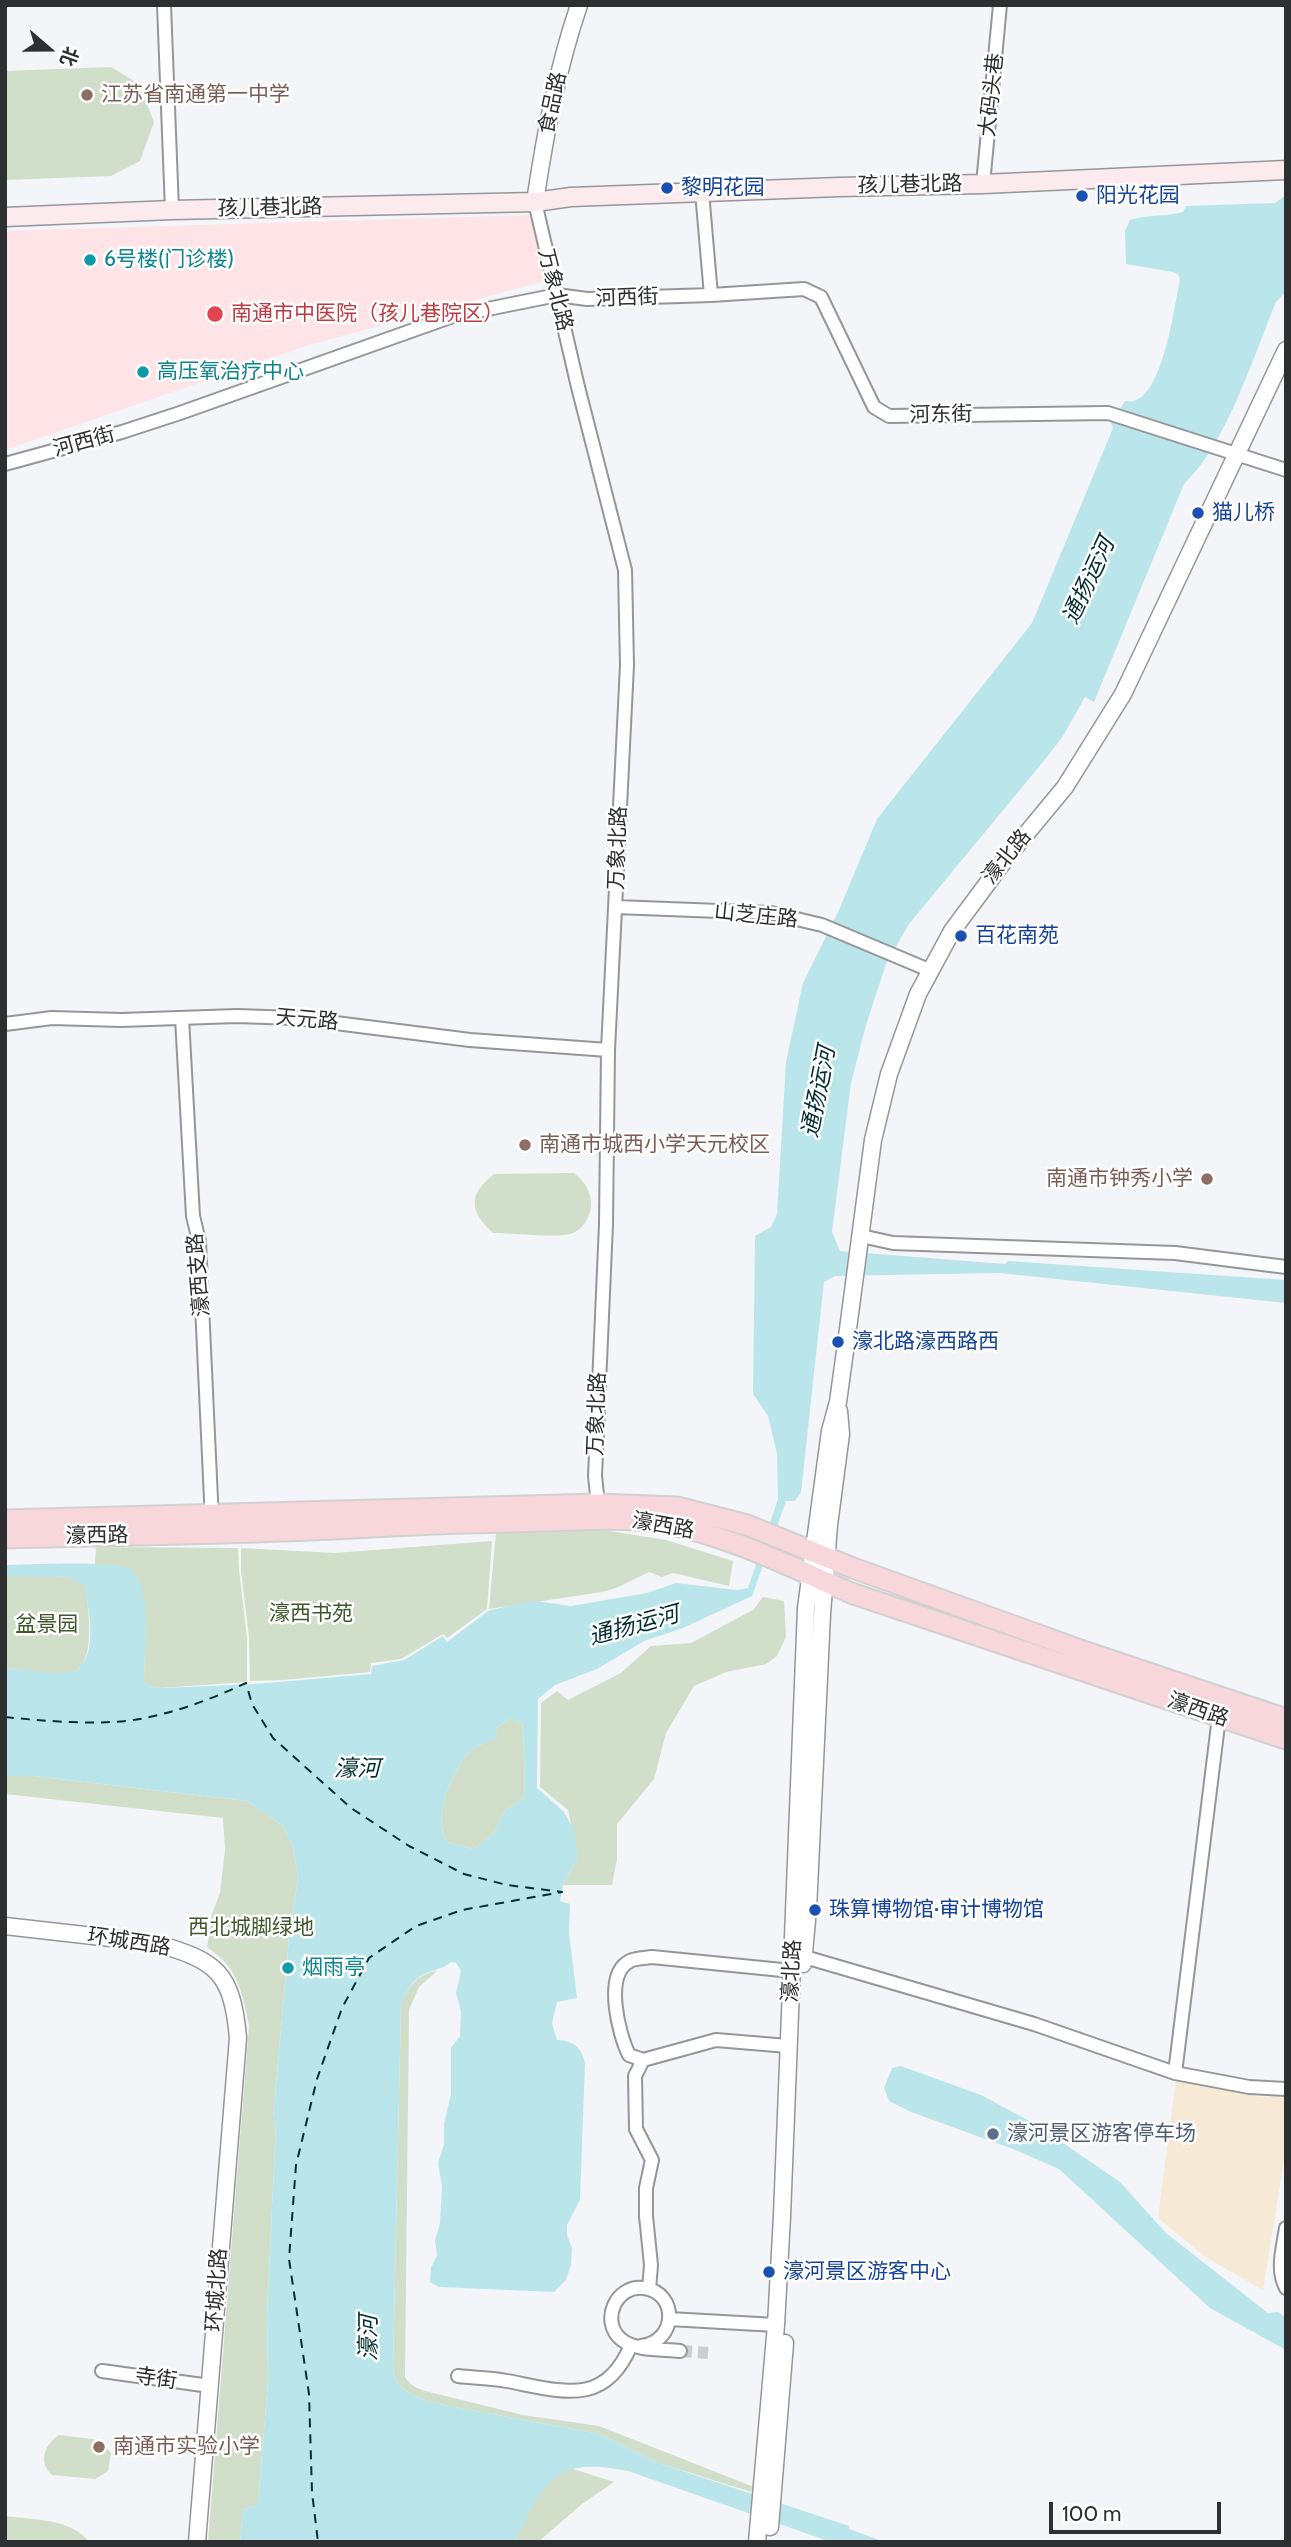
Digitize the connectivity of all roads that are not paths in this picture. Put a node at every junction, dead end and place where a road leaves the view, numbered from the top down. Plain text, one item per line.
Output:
1 (164, 5) edge
2 (579, 5) edge
3 (1000, 5) edge
4 (1286, 170) edge
5 (1286, 181) edge
6 (983, 184) junction
7 (702, 198) junction
8 (535, 202) junction
9 (172, 210) junction
10 (5, 217) edge
11 (558, 295) junction
12 (711, 295) junction
13 (1286, 350) edge
14 (1238, 455) junction
15 (5, 464) edge
16 (1286, 470) edge
17 (616, 907) junction
18 (929, 970) junction
19 (181, 1018) junction
20 (5, 1024) edge
21 (608, 1050) junction
22 (860, 1240) junction
23 (1286, 1267) edge
24 (598, 1504) junction
25 (5, 1520) edge
26 (212, 1525) junction
27 (5, 1538) edge
28 (820, 1554) junction
29 (817, 1579) junction
30 (1219, 1717) junction
31 (1286, 1719) edge
32 (1286, 1739) edge
33 (5, 1926) edge
34 (798, 1955) junction
35 (792, 1971) junction
36 (238, 2038) joint
37 (788, 2046) junction
38 (643, 2060) junction
39 (1175, 2073) junction
40 (1286, 2089) edge
41 (1286, 2228) edge
42 (1286, 2288) edge
43 (649, 2289) junction
44 (669, 2319) junction
45 (776, 2325) junction
46 (636, 2346) junction
47 (680, 2351) tunnel mouth
48 (103, 2371) dead end
49 (458, 2376) dead end
50 (210, 2386) junction
51 (768, 2495) junction
52 (765, 2523) junction
53 (197, 2542) edge
54 (757, 2542) edge
55 (767, 2542) edge

1 - 9 street
2 - 8 street, 食品路
3 - 6 street, 大码头巷
4 - 6 main road, 孩儿巷北路
5 - 7 main road, 孩儿巷北路
6 - 7 main road, 孩儿巷北路
7 - 8 main road, 孩儿巷北路
7 - 12 street
8 - 9 main road, 孩儿巷北路
8 - 11 street, 万象北路
9 - 10 main road, 孩儿巷北路
11 - 12 street, 河西街
11 - 15 street, 河西街
11 - 17 street, 万象北路
12 - 14 street, 河东街
13 - 14 street, 濠北路
14 - 16 street, 河东街
14 - 18 street, 濠北路
17 - 18 street, 山芝庄路
17 - 21 street, 万象北路
18 - 22 street, 濠北路
19 - 20 street, 天元路
19 - 21 street, 天元路
19 - 26 street, 濠西支路
21 - 24 street, 万象北路
22 - 23 street
22 - 28 street, 濠北路
24 - 26 main road, 濠西路
24 - 28 main road, 濠西路
25 - 26 main road, 濠西路
26 - 27 main road, 濠西路
26 - 29 main road, 濠西路
28 - 29 street, 濠北路
28 - 31 main road, 濠西路
29 - 30 main road, 濠西路
29 - 34 street, 濠北路
30 - 32 main road, 濠西路
30 - 39 street
33 - 36 street, 环城西路
34 - 35 street, 濠北路
34 - 39 street
34 - 51 street, 濠北路
35 - 37 street, 濠北路
35 - 38 street
36 - 50 street, 环城北路
37 - 38 street
37 - 45 street, 濠北路
38 - 43 street
39 - 40 street
41 - 42 street
43 - 44 street
43 - 46 street
44 - 45 street
44 - 46 street
45 - 51 street, 濠北路
46 - 47 street
46 - 49 street
48 - 50 street, 寺街
50 - 53 street, 环城北路
51 - 52 street, 濠北路
52 - 54 street, 濠北路
52 - 55 street, 濠北路

